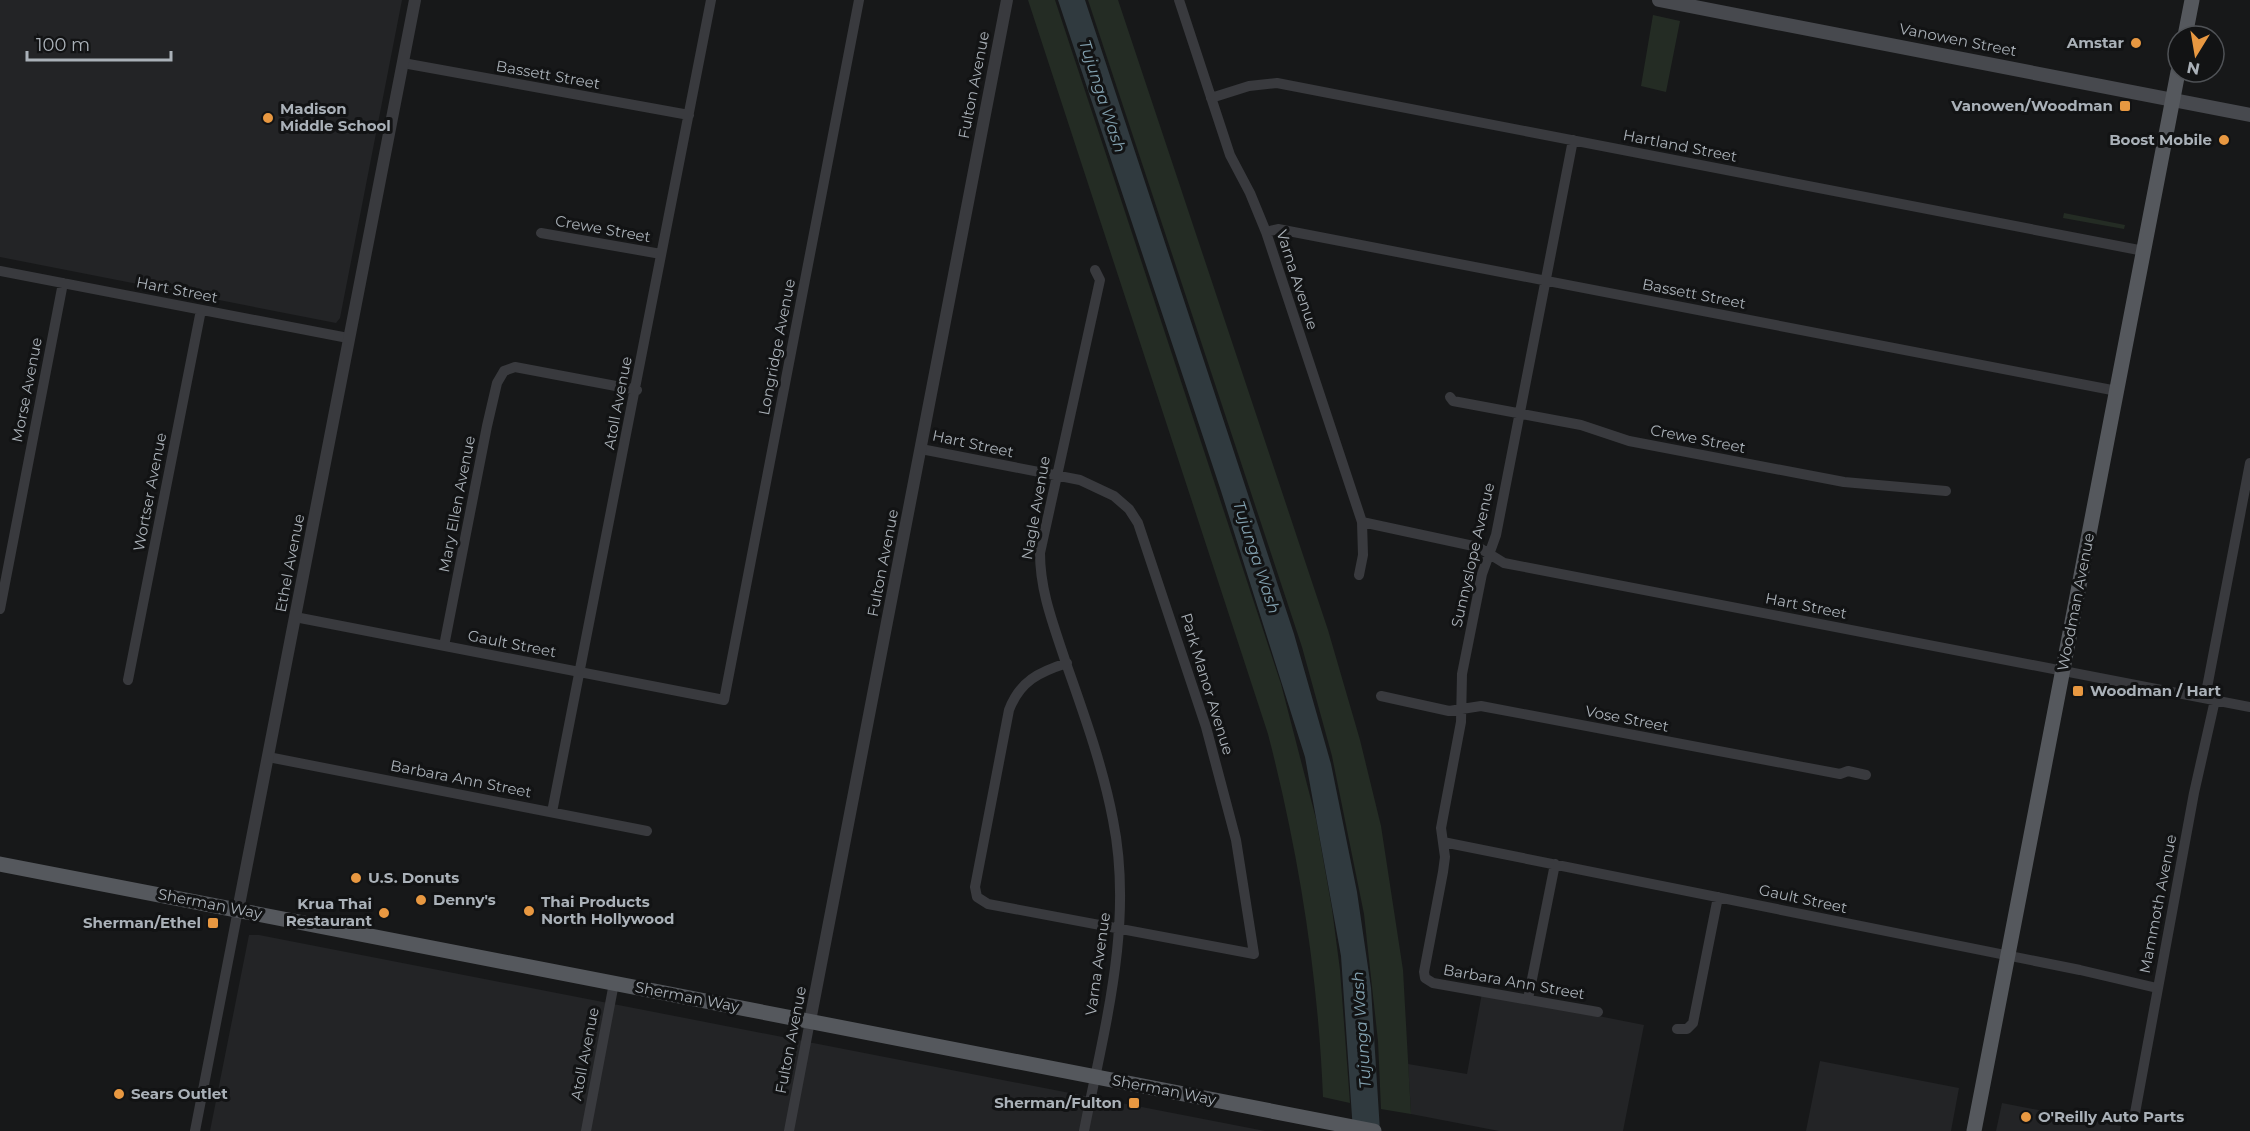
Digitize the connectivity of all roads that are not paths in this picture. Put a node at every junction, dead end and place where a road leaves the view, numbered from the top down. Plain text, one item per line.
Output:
1 (415, 0) edge
2 (711, 0) edge
3 (859, 0) edge
4 (1007, 0) edge
5 (1179, 0) edge
6 (1659, 0) edge
7 (2192, 0) edge
8 (2187, 24) edge
9 (403, 63) junction
10 (2176, 84) edge
11 (1211, 98) junction
12 (2173, 100) junction
13 (688, 115) junction
14 (2250, 115) edge
15 (1573, 140) junction
16 (1266, 232) junction
17 (541, 233) dead end
18 (2144, 251) junction
19 (661, 254) junction
20 (1095, 270) dead end
21 (0, 271) edge
22 (1545, 280) junction
23 (63, 283) junction
24 (201, 310) junction
25 (348, 338) junction
26 (636, 390) junction
27 (2117, 391) junction
28 (1450, 397) dead end
29 (1518, 414) junction
30 (921, 449) junction
31 (2250, 463) edge
32 (1056, 476) junction
33 (1946, 491) dead end
34 (1362, 522) junction
35 (1489, 556) junction
36 (1359, 575) dead end
37 (0, 609) edge
38 (295, 617) junction
39 (444, 646) junction
40 (1067, 663) junction
41 (2062, 672) junction
42 (581, 674) junction
43 (128, 680) dead end
44 (1382, 696) dead end
45 (2210, 699) junction
46 (724, 700) joint
47 (2250, 707) edge
48 (1462, 709) junction
49 (268, 757) junction
50 (1866, 775) dead end
51 (552, 812) junction
52 (647, 831) dead end
53 (1443, 842) junction
54 (0, 864) edge
55 (1555, 864) junction
56 (1718, 897) junction
57 (238, 910) junction
58 (1121, 929) junction
59 (2008, 955) junction
60 (1425, 978) joint
61 (614, 983) junction
62 (2157, 988) junction
63 (1528, 999) junction
64 (1598, 1012) dead end
65 (810, 1021) junction
66 (1677, 1029) dead end
67 (1095, 1076) junction
68 (2135, 1113) dead end
69 (195, 1131) edge
70 (586, 1131) edge
71 (789, 1131) edge
72 (1084, 1131) edge
73 (1374, 1131) edge
74 (1974, 1131) edge

1 - 9 street, Ethel Avenue
2 - 13 street, Atoll Avenue
3 - 46 street, Longridge Avenue
4 - 30 street, Fulton Avenue
5 - 11 street, Varna Avenue
6 - 12 main road, Vanowen Street
7 - 8 main road
9 - 13 street, Bassett Street
9 - 25 street, Ethel Avenue
10 - 12 main road, Woodman Avenue
11 - 15 street, Hartland Street
11 - 16 street, Varna Avenue
12 - 14 main road, Vanowen Street
12 - 18 main road, Woodman Avenue
13 - 19 street, Atoll Avenue
15 - 18 street, Hartland Street
15 - 22 street, Sunnyslope Avenue
16 - 22 street, Bassett Street
16 - 34 street, Varna Avenue
17 - 19 street, Crewe Street
18 - 27 main road, Woodman Avenue
19 - 26 street, Atoll Avenue
20 - 32 street, Nagle Avenue
21 - 23 street, Hart Street
22 - 27 street, Bassett Street
22 - 29 street, Sunnyslope Avenue
23 - 24 street, Hart Street
23 - 37 street, Morse Avenue
24 - 25 street, Hart Street
24 - 43 street, Wortser Avenue
25 - 38 street, Ethel Avenue
26 - 39 street, Mary Ellen Avenue
26 - 42 street, Atoll Avenue
27 - 41 main road, Woodman Avenue
28 - 29 street, Crewe Street
29 - 33 street, Crewe Street
29 - 35 street, Sunnyslope Avenue
30 - 32 street, Hart Street
30 - 65 street, Fulton Avenue
31 - 45 street, Mammoth Avenue
32 - 40 street, Nagle Avenue
32 - 58 street, Park Manor Avenue
34 - 35 street, Hart Street
34 - 36 street, Varna Avenue
35 - 41 street, Hart Street
35 - 48 street, Sunnyslope Avenue
38 - 39 street, Gault Street
38 - 49 street, Ethel Avenue
39 - 42 street, Gault Street
40 - 58 street, Varna Avenue
40 - 58 street
41 - 45 street, Hart Street
41 - 59 main road, Woodman Avenue
42 - 46 street, Gault Street
42 - 51 street, Atoll Avenue
44 - 48 street, Vose Street
45 - 47 street, Hart Street
45 - 62 street, Mammoth Avenue
48 - 50 street, Vose Street
48 - 53 street, Sunnyslope Avenue
49 - 51 street, Barbara Ann Street
49 - 57 street, Ethel Avenue
51 - 52 street, Barbara Ann Street
53 - 55 street, Gault Street
53 - 60 street, Sunnyslope Avenue
54 - 57 main road, Sherman Way
55 - 56 street, Gault Street
55 - 63 street
56 - 59 street, Gault Street
56 - 66 street
57 - 61 main road, Sherman Way
57 - 69 street, Ethel Avenue
58 - 67 street, Varna Avenue
59 - 62 street, Gault Street
59 - 74 main road, Woodman Avenue
60 - 63 street, Barbara Ann Street
61 - 65 main road, Sherman Way
61 - 70 street, Atoll Avenue
62 - 68 street, Mammoth Avenue
63 - 64 street, Barbara Ann Street
65 - 67 main road, Sherman Way
65 - 71 street, Fulton Avenue
67 - 72 street, Varna Avenue
67 - 73 main road, Sherman Way

